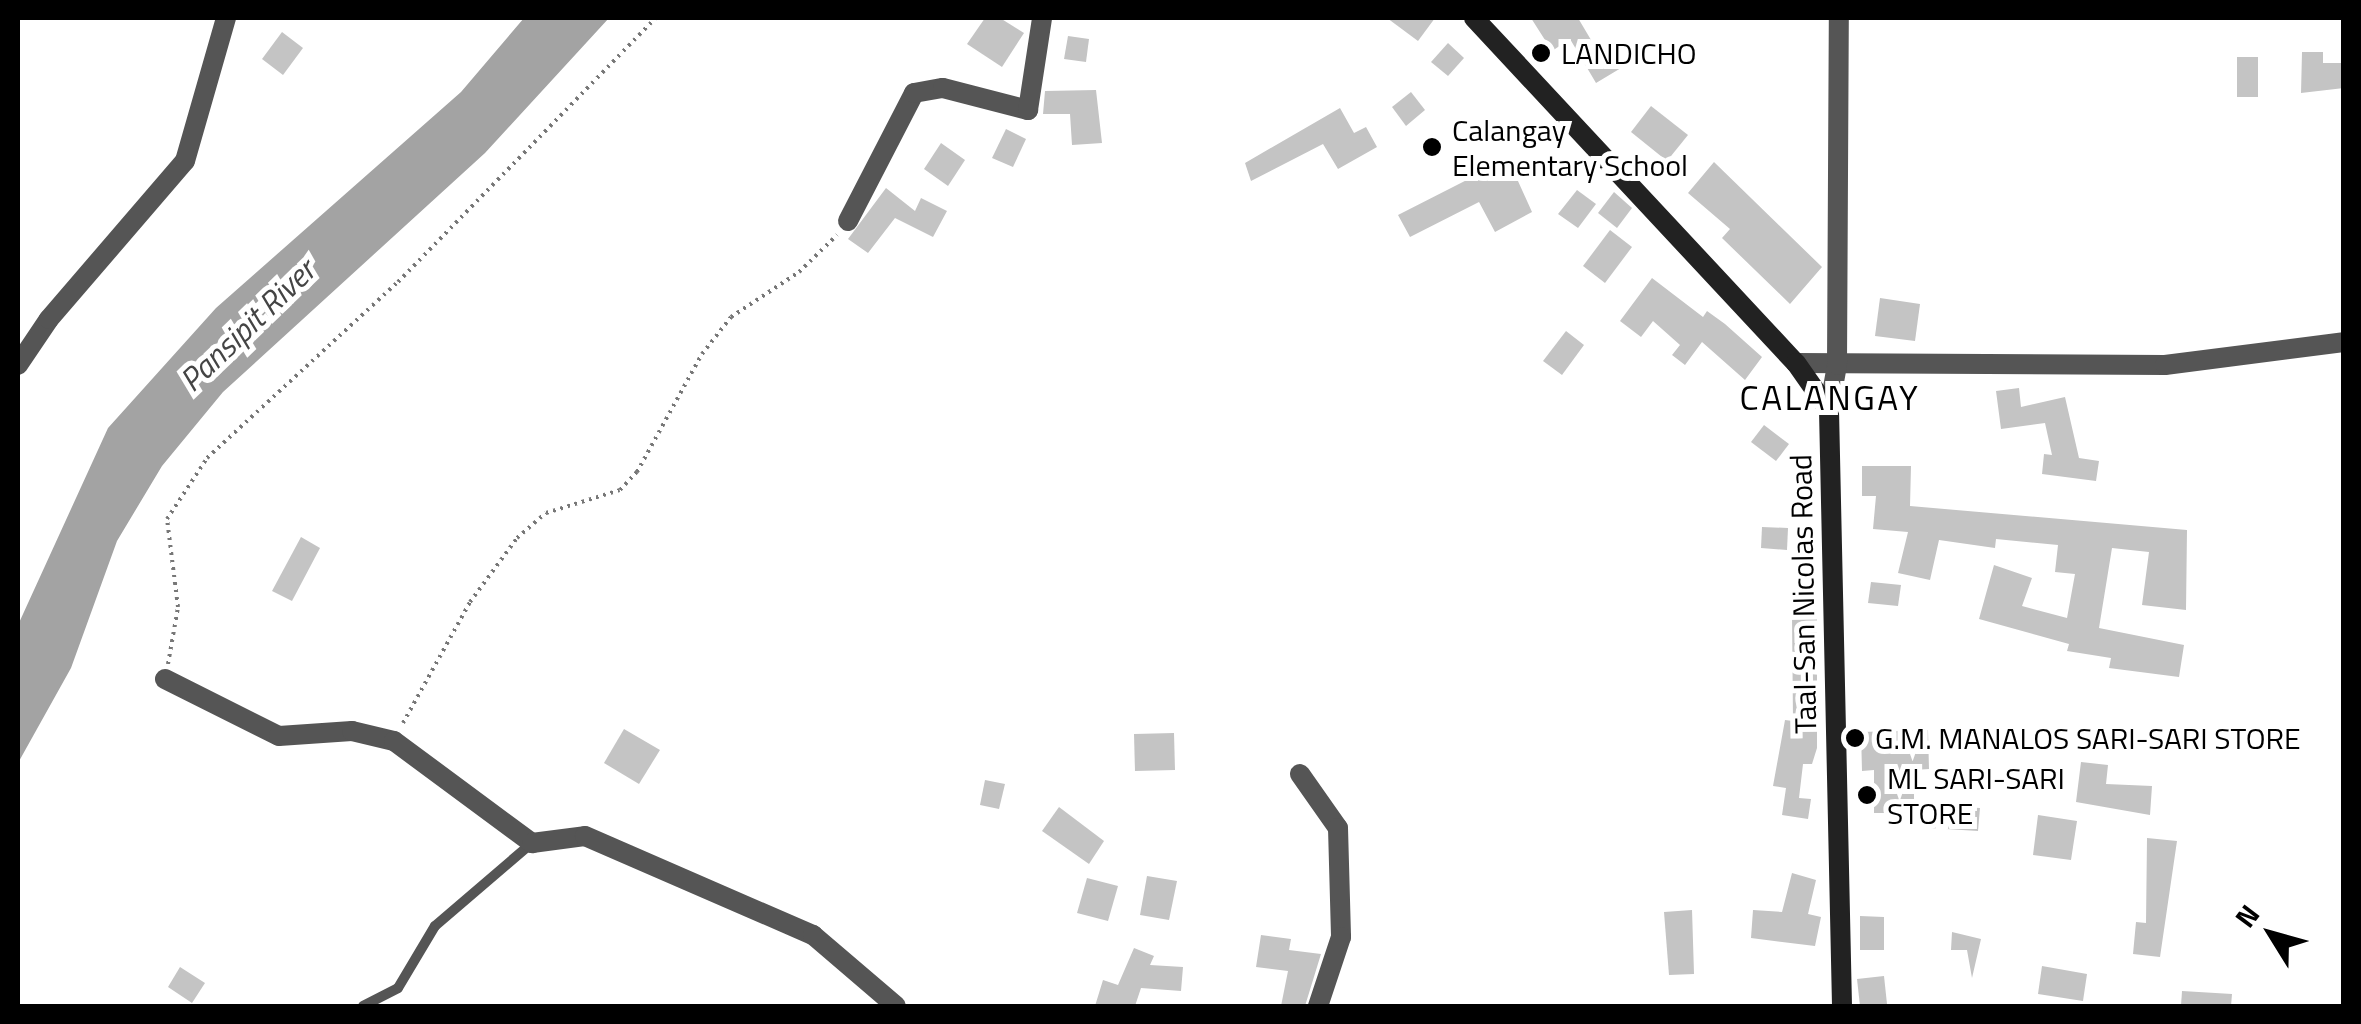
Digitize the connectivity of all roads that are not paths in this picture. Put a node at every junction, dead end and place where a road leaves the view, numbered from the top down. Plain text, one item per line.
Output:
1 (226, 18) edge
2 (1042, 18) edge
3 (1474, 18) edge
4 (1838, 18) edge
5 (848, 220) road end
6 (2344, 342) edge
7 (1796, 363) junction
8 (18, 365) edge
9 (1837, 365) junction
10 (1829, 410) junction
11 (165, 679) road end
12 (1300, 774) dead end
13 (532, 843) junction
14 (363, 1006) edge
15 (896, 1006) edge
16 (1318, 1006) edge
17 (1842, 1006) edge

1 - 8 street
2 - 5 street
3 - 7 main road, Taal-San Nicolas Road
4 - 9 street
6 - 9 street
7 - 9 street
7 - 10 main road, Taal-San Nicolas Road
9 - 10 street
10 - 17 main road, Taal-San Nicolas Road
11 - 13 street
12 - 16 street
13 - 14 lane
13 - 15 street

